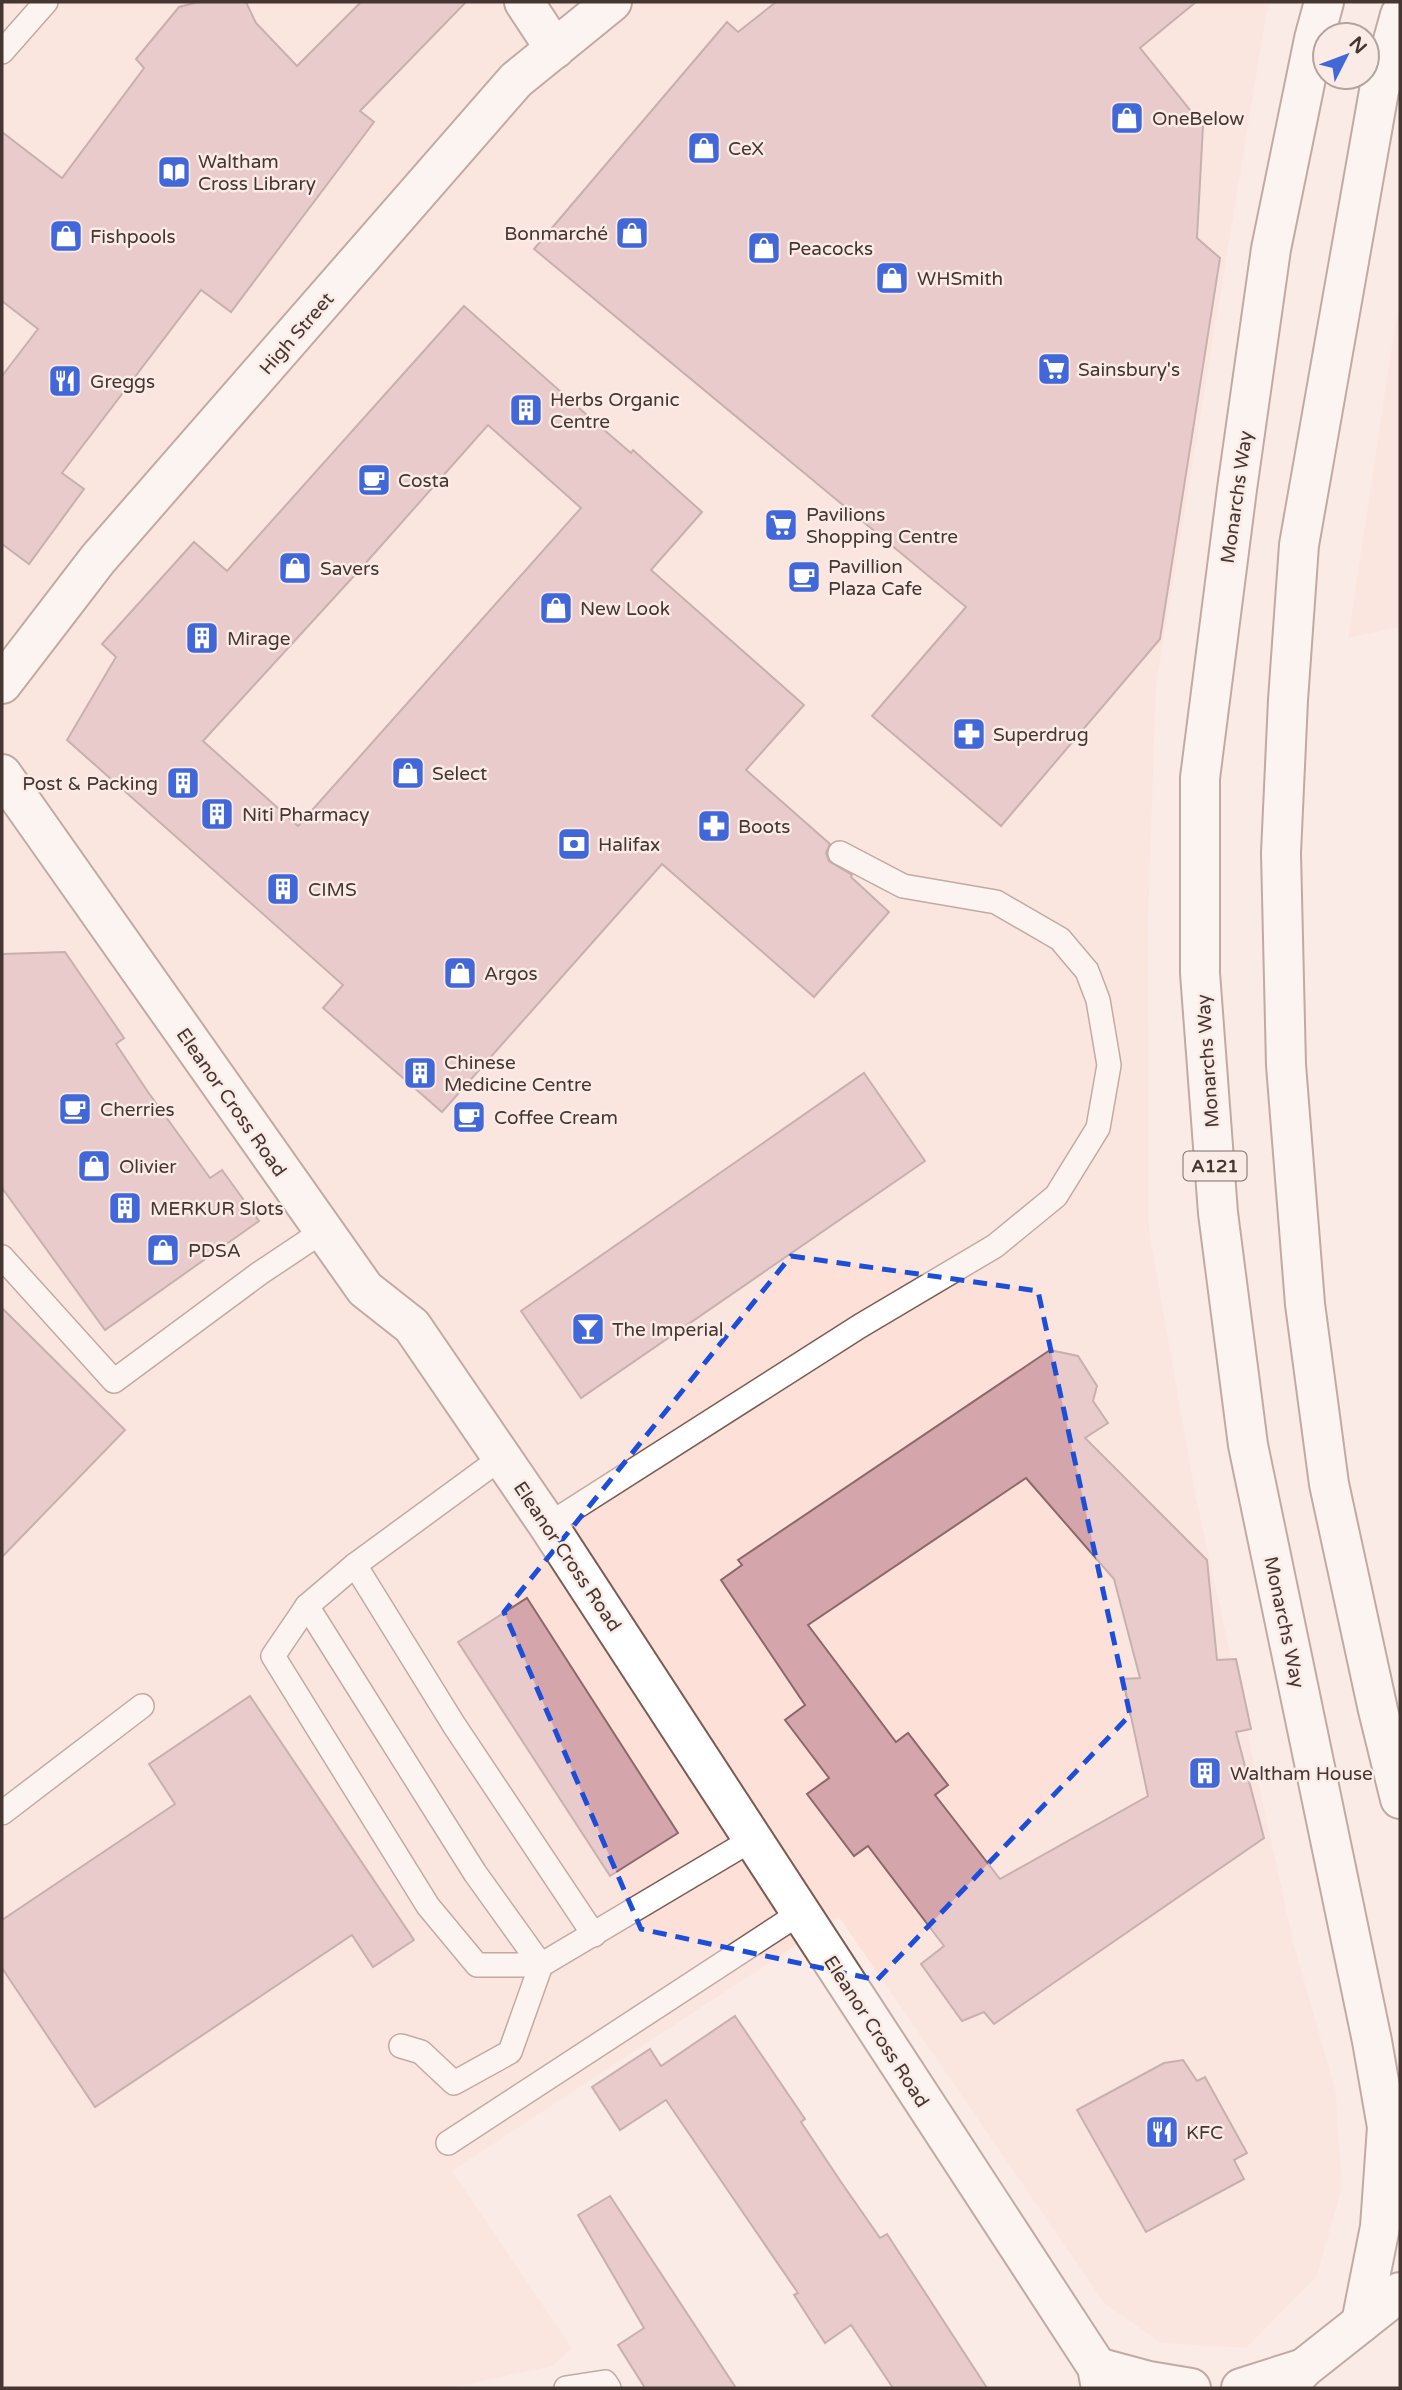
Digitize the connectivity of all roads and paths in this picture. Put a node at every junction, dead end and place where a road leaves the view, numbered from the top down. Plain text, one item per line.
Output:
1 (46, 2) edge
2 (524, 2) edge
3 (612, 2) edge
4 (1324, 2) edge
5 (1400, 15) edge
6 (555, 49) junction
7 (2, 52) edge
8 (2, 684) edge
9 (2, 775) edge
10 (840, 853) dead end
11 (313, 1217) junction
12 (2, 1256) edge
13 (501, 1458) junction
14 (548, 1525) junction
15 (355, 1565) junction
16 (307, 1606) junction
17 (142, 1706) dead end
18 (1400, 1799) edge
19 (2, 1812) edge
20 (752, 1839) junction
21 (800, 1913) junction
22 (594, 1935) junction
23 (541, 1965) junction
24 (401, 2046) dead end
25 (448, 2143) dead end
26 (1400, 2292) edge
27 (1361, 2323) junction
28 (1099, 2377) edge
29 (1295, 2378) edge
30 (566, 2388) edge
31 (609, 2388) edge
32 (1191, 2388) edge
33 (1241, 2388) edge

1 - 7 lane
2 - 6 main road
3 - 6 main road, High Street
4 - 27 main road, Monarchs Way / A121
5 - 18 main road
6 - 8 main road, High Street
9 - 11 main road, Eleanor Cross Road
10 - 14 lane
11 - 12 lane
11 - 13 main road, Eleanor Cross Road
13 - 14 main road, Eleanor Cross Road
13 - 15 lane
14 - 20 main road, Eleanor Cross Road
15 - 16 lane
15 - 22 lane
16 - 23 lane
16 - 23 lane
17 - 19 lane
20 - 21 main road, Eleanor Cross Road
20 - 22 lane
21 - 25 lane
21 - 28 main road, Eleanor Cross Road
22 - 23 lane
23 - 24 lane
26 - 27 main road
27 - 29 main road
28 - 32 main road, Eleanor Cross Road
29 - 33 main road
30 - 31 lane

